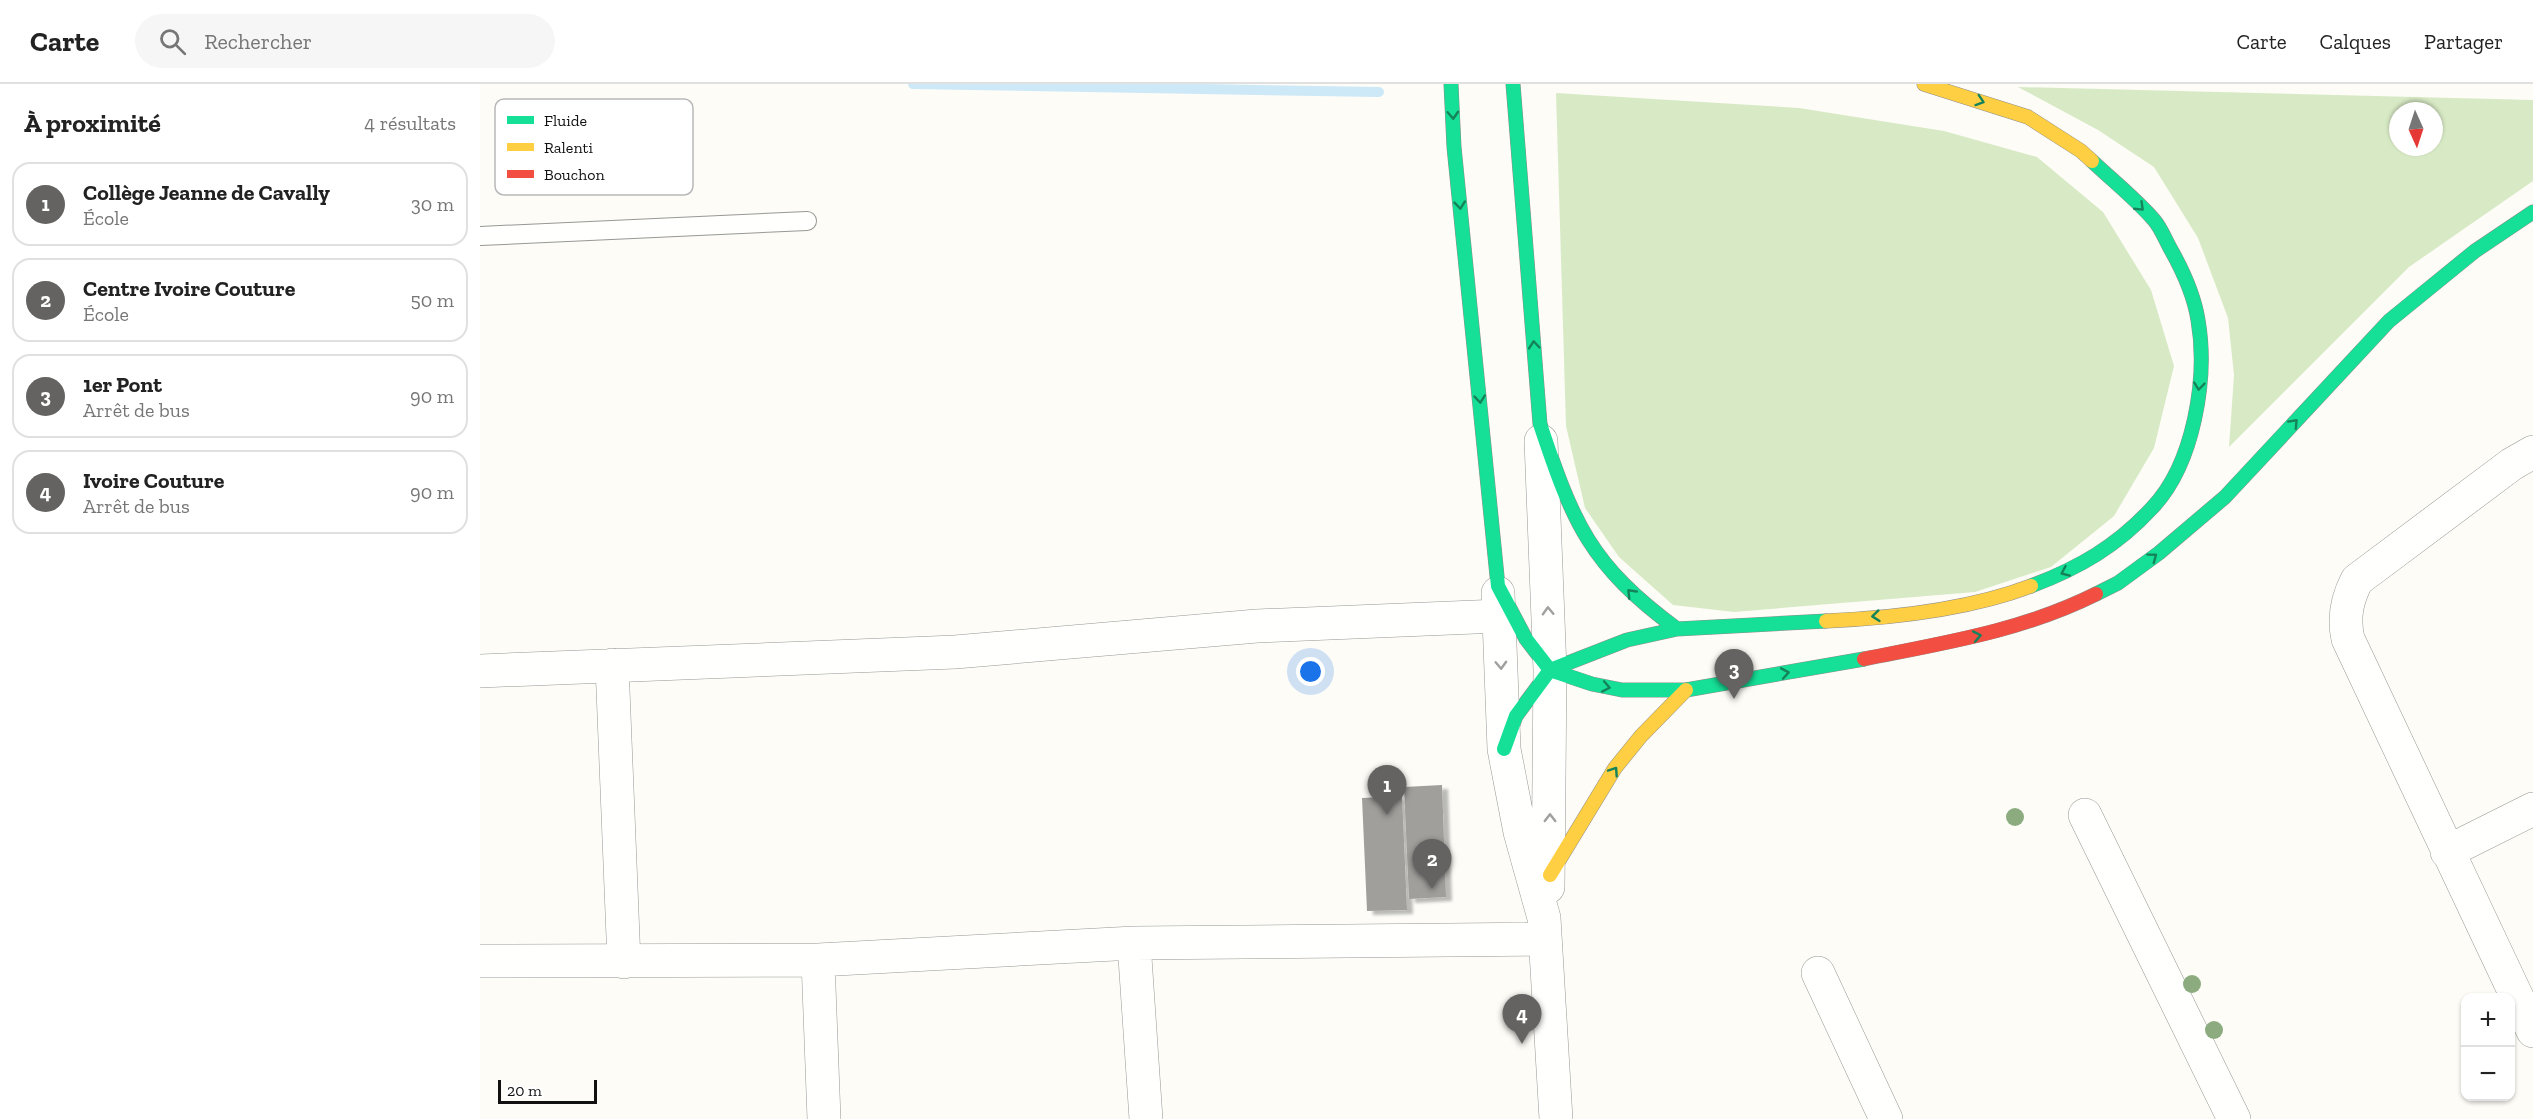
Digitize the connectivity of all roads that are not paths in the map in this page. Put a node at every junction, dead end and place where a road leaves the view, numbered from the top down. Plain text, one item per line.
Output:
1 (1451, 84) edge
2 (1513, 84) edge
3 (1924, 84) edge
4 (2533, 213) edge
5 (807, 221) dead end
6 (480, 236) edge
7 (1540, 424) junction
8 (2533, 452) edge
9 (1499, 601) junction
10 (1677, 629) junction
11 (612, 665) junction
12 (1550, 669) junction
13 (480, 671) edge
14 (1686, 690) junction
15 (1504, 749) junction
16 (2533, 809) edge
17 (2085, 815) dead end
18 (2447, 852) junction
19 (1550, 875) junction
20 (1544, 928) junction
21 (1134, 943) junction
22 (818, 960) junction
23 (480, 961) edge
24 (624, 962) junction
25 (1818, 973) dead end
26 (2533, 1031) edge
27 (824, 1119) edge
28 (1146, 1119) edge
29 (1556, 1119) edge
30 (1886, 1119) edge
31 (2234, 1119) edge

1 -> 9 main road
7 -> 2 main road
3 -> 10 main road
14 -> 4 main road
5 - 6 lane
10 -> 7 main road
12 -> 7 street
8 - 18 street
9 - 11 street
9 - 12 main road
9 -> 15 street
10 - 12 main road
11 - 13 street
11 - 24 street
12 -> 14 main road
12 - 15 main road
19 -> 12 street
19 -> 14 main road
15 - 20 street
16 - 18 street
17 - 31 street
18 - 26 street
19 - 20 street
20 - 21 street
20 - 29 street
21 - 22 street
21 - 28 street
22 - 24 street
22 - 27 street
23 - 24 street
25 - 30 street

